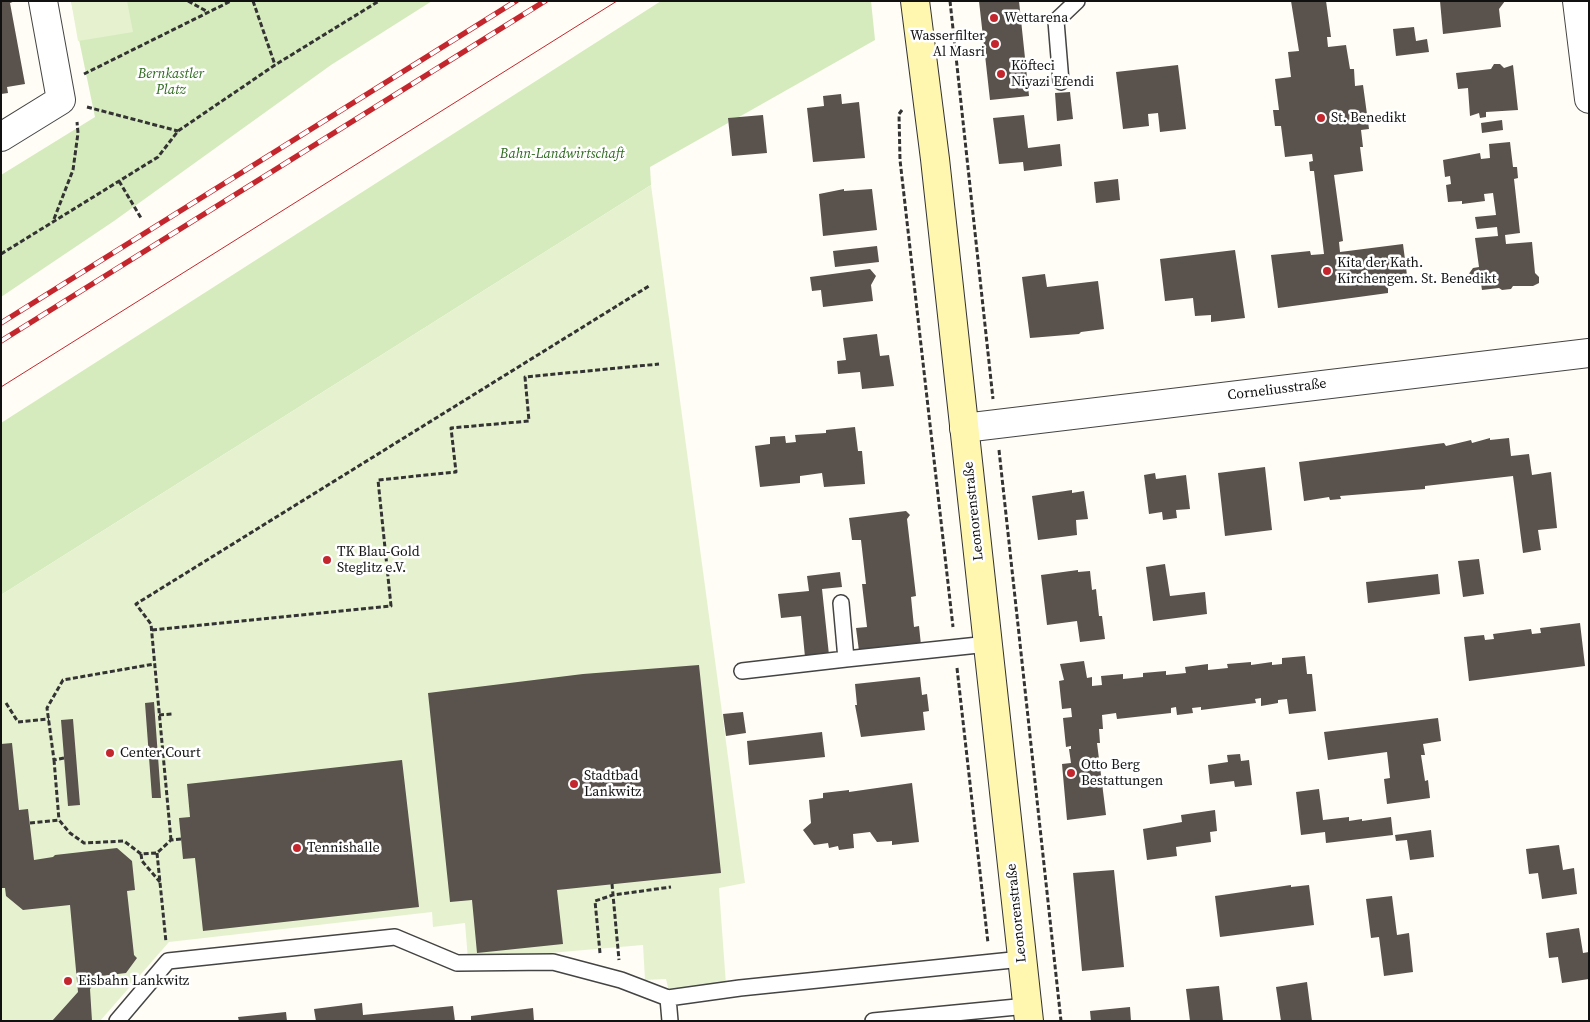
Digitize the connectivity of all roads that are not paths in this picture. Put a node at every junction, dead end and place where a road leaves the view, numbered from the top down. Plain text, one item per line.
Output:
1 (43, 1) edge
2 (914, 1) edge
3 (1076, 1) edge
4 (1577, 1) edge
5 (1061, 82) dead end
6 (1589, 99) edge
7 (1, 137) edge
8 (1589, 353) edge
9 (964, 428) junction
10 (841, 603) dead end
11 (988, 644) junction
12 (846, 659) junction
13 (742, 670) dead end
14 (1022, 958) junction
15 (668, 998) junction
16 (1028, 1013) edge
17 (117, 1021) edge
18 (670, 1021) edge
19 (873, 1021) edge

1 - 7 street
2 - 9 main road, Leonorenstraße
3 - 5 lane
4 - 6 street
8 - 9 street, Corneliusstraße
9 - 11 main road, Leonorenstraße
10 - 12 lane
11 - 12 lane
11 - 14 main road, Leonorenstraße
12 - 13 lane
14 - 15 lane
14 - 16 main road, Leonorenstraße
15 - 17 lane
15 - 18 lane
16 - 19 lane

